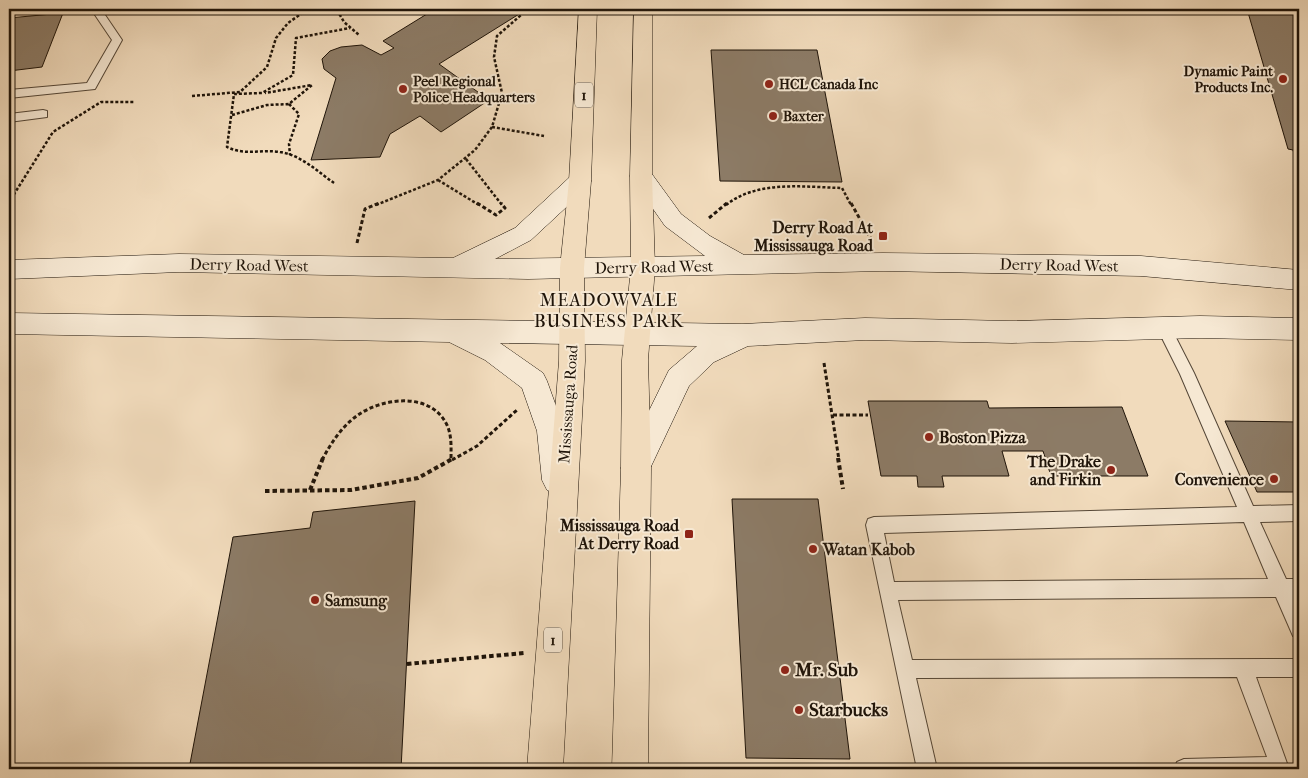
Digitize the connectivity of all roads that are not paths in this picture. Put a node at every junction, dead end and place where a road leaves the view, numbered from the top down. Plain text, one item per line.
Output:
1 (96, 9) edge
2 (588, 9) edge
3 (643, 9) edge
4 (9, 94) edge
5 (43, 114) dead end
6 (9, 118) edge
7 (641, 176) junction
8 (580, 181) junction
9 (744, 266) junction
10 (643, 267) junction
11 (454, 268) junction
12 (572, 268) junction
13 (9, 270) edge
14 (1299, 280) edge
15 (9, 323) edge
16 (1164, 328) junction
17 (1299, 329) edge
18 (449, 331) junction
19 (637, 333) junction
20 (745, 335) junction
21 (572, 336) junction
22 (636, 468) junction
23 (560, 511) junction
24 (1299, 513) edge
25 (1249, 514) junction
26 (1281, 588) junction
27 (1299, 588) edge
28 (887, 591) junction
29 (1299, 630) edge
30 (1243, 668) junction
31 (1299, 668) edge
32 (904, 669) junction
33 (545, 769) edge
34 (630, 769) edge
35 (927, 769) edge
36 (1184, 769) edge

1 - 4 lane
2 - 8 main road, Mississauga Road / 1
3 - 7 main road
5 - 6 lane
7 - 9 main road
7 - 10 main road
8 - 11 main road
8 - 12 main road, Mississauga Road / 1
9 - 10 main road, Derry Road West
9 - 14 main road, Derry Road West
10 - 12 main road, Derry Road West
10 - 19 main road
11 - 12 main road, Derry Road West
11 - 13 main road, Derry Road West
12 - 21 main road, Mississauga Road / 1
15 - 18 main road
16 - 17 main road
16 - 20 main road
16 - 25 lane
18 - 21 main road
18 - 23 main road
19 - 20 main road
19 - 21 main road
19 - 22 main road
20 - 22 main road
21 - 23 main road, Mississauga Road / 1
22 - 34 main road
23 - 33 main road, Mississauga Road / 1
24 - 25 lane
25 - 26 lane
25 - 28 lane
26 - 27 lane
26 - 28 lane
26 - 29 lane
28 - 32 lane
30 - 31 lane
30 - 32 lane
30 - 36 lane
32 - 35 lane

